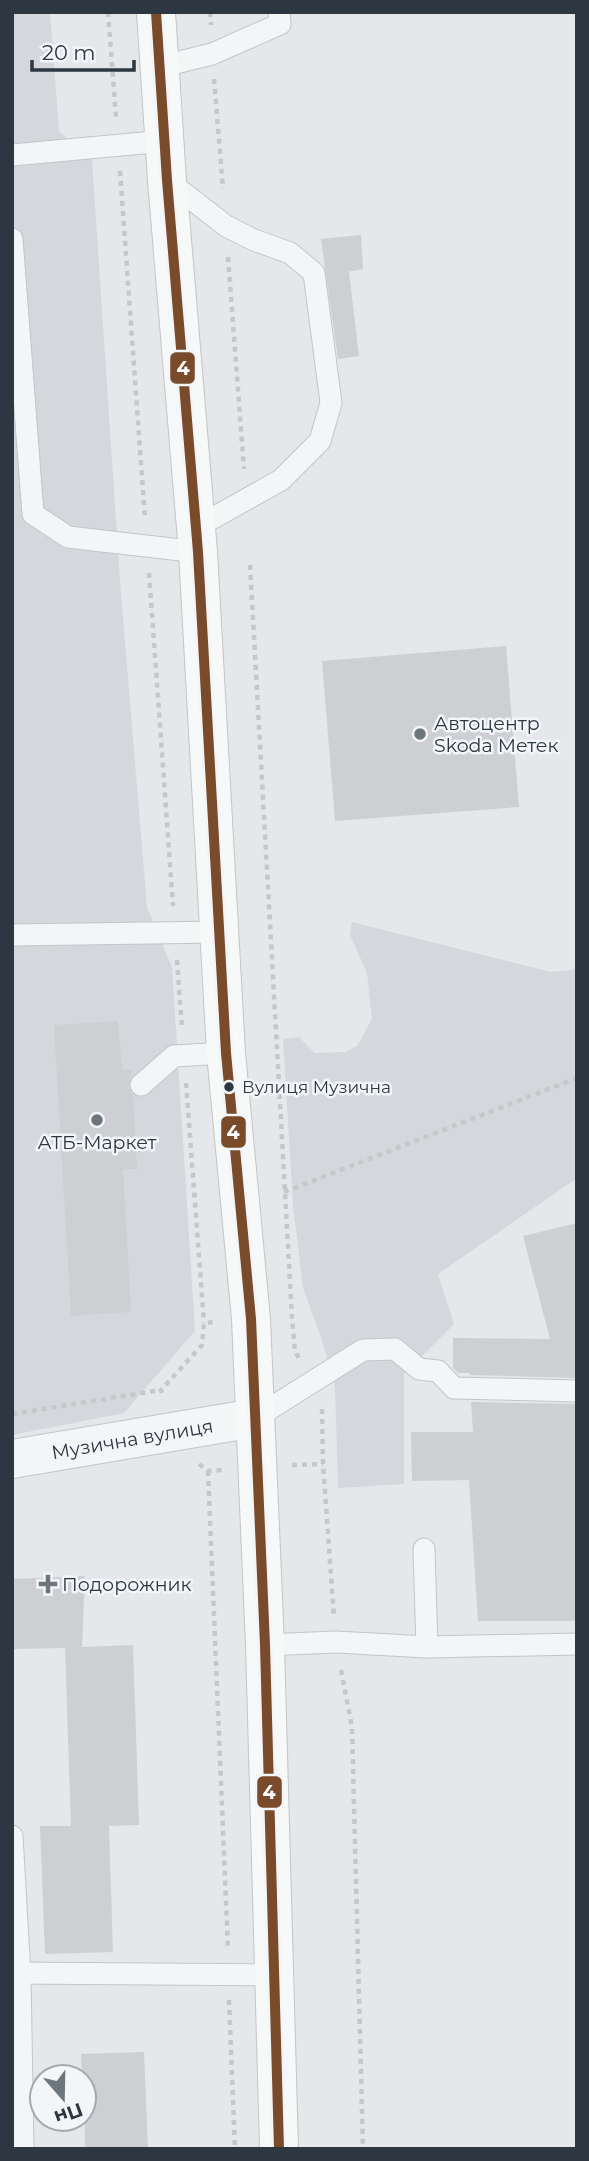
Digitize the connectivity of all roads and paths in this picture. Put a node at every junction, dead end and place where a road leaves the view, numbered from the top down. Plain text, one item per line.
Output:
1 (108, 12) edge
2 (156, 12) edge
3 (279, 12) edge
4 (159, 67) junction
5 (165, 141) junction
6 (118, 145) junction
7 (12, 155) edge
8 (167, 180) junction
9 (12, 239) edge
10 (197, 540) junction
11 (147, 546) junction
12 (250, 565) dead end
13 (175, 932) junction
14 (219, 932) junction
15 (12, 935) edge
16 (226, 1053) junction
17 (184, 1055) junction
18 (577, 1078) edge
19 (141, 1085) dead end
20 (228, 1321) dead end
21 (204, 1322) junction
22 (161, 1390) junction
23 (577, 1391) edge
24 (163, 1399) dead end
25 (12, 1414) edge
26 (255, 1418) junction
27 (12, 1460) edge
28 (323, 1464) dead end
29 (284, 1465) dead end
30 (224, 1470) dead end
31 (424, 1549) dead end
32 (577, 1644) edge
33 (265, 1645) junction
34 (426, 1647) junction
35 (12, 1836) edge
36 (16, 1974) edge
37 (228, 1974) junction
38 (273, 1975) junction
39 (23, 2149) edge
40 (235, 2149) edge
41 (279, 2149) edge

1 - 6 path
2 - 4 main road
3 - 4 lane
4 - 5 main road
5 - 6 lane
5 - 8 main road
6 - 7 lane
6 - 11 path
8 - 10 main road
8 - 10 lane
9 - 11 lane
10 - 11 lane
10 - 14 main road
11 - 13 path
12 - 18 path
13 - 14 lane
13 - 15 lane
13 - 17 path
14 - 16 main road
16 - 17 lane
16 - 26 main road
17 - 19 lane
17 - 21 path
20 - 21 path
21 - 22 path
22 - 24 path
22 - 25 path
23 - 26 lane
26 - 27 street, Музична вулиця
26 - 33 main road
28 - 29 path
30 - 37 path
31 - 34 lane
32 - 34 lane
33 - 34 lane
33 - 38 main road
35 - 36 lane
36 - 37 lane
36 - 39 lane
37 - 38 lane
37 - 40 path
38 - 41 main road

